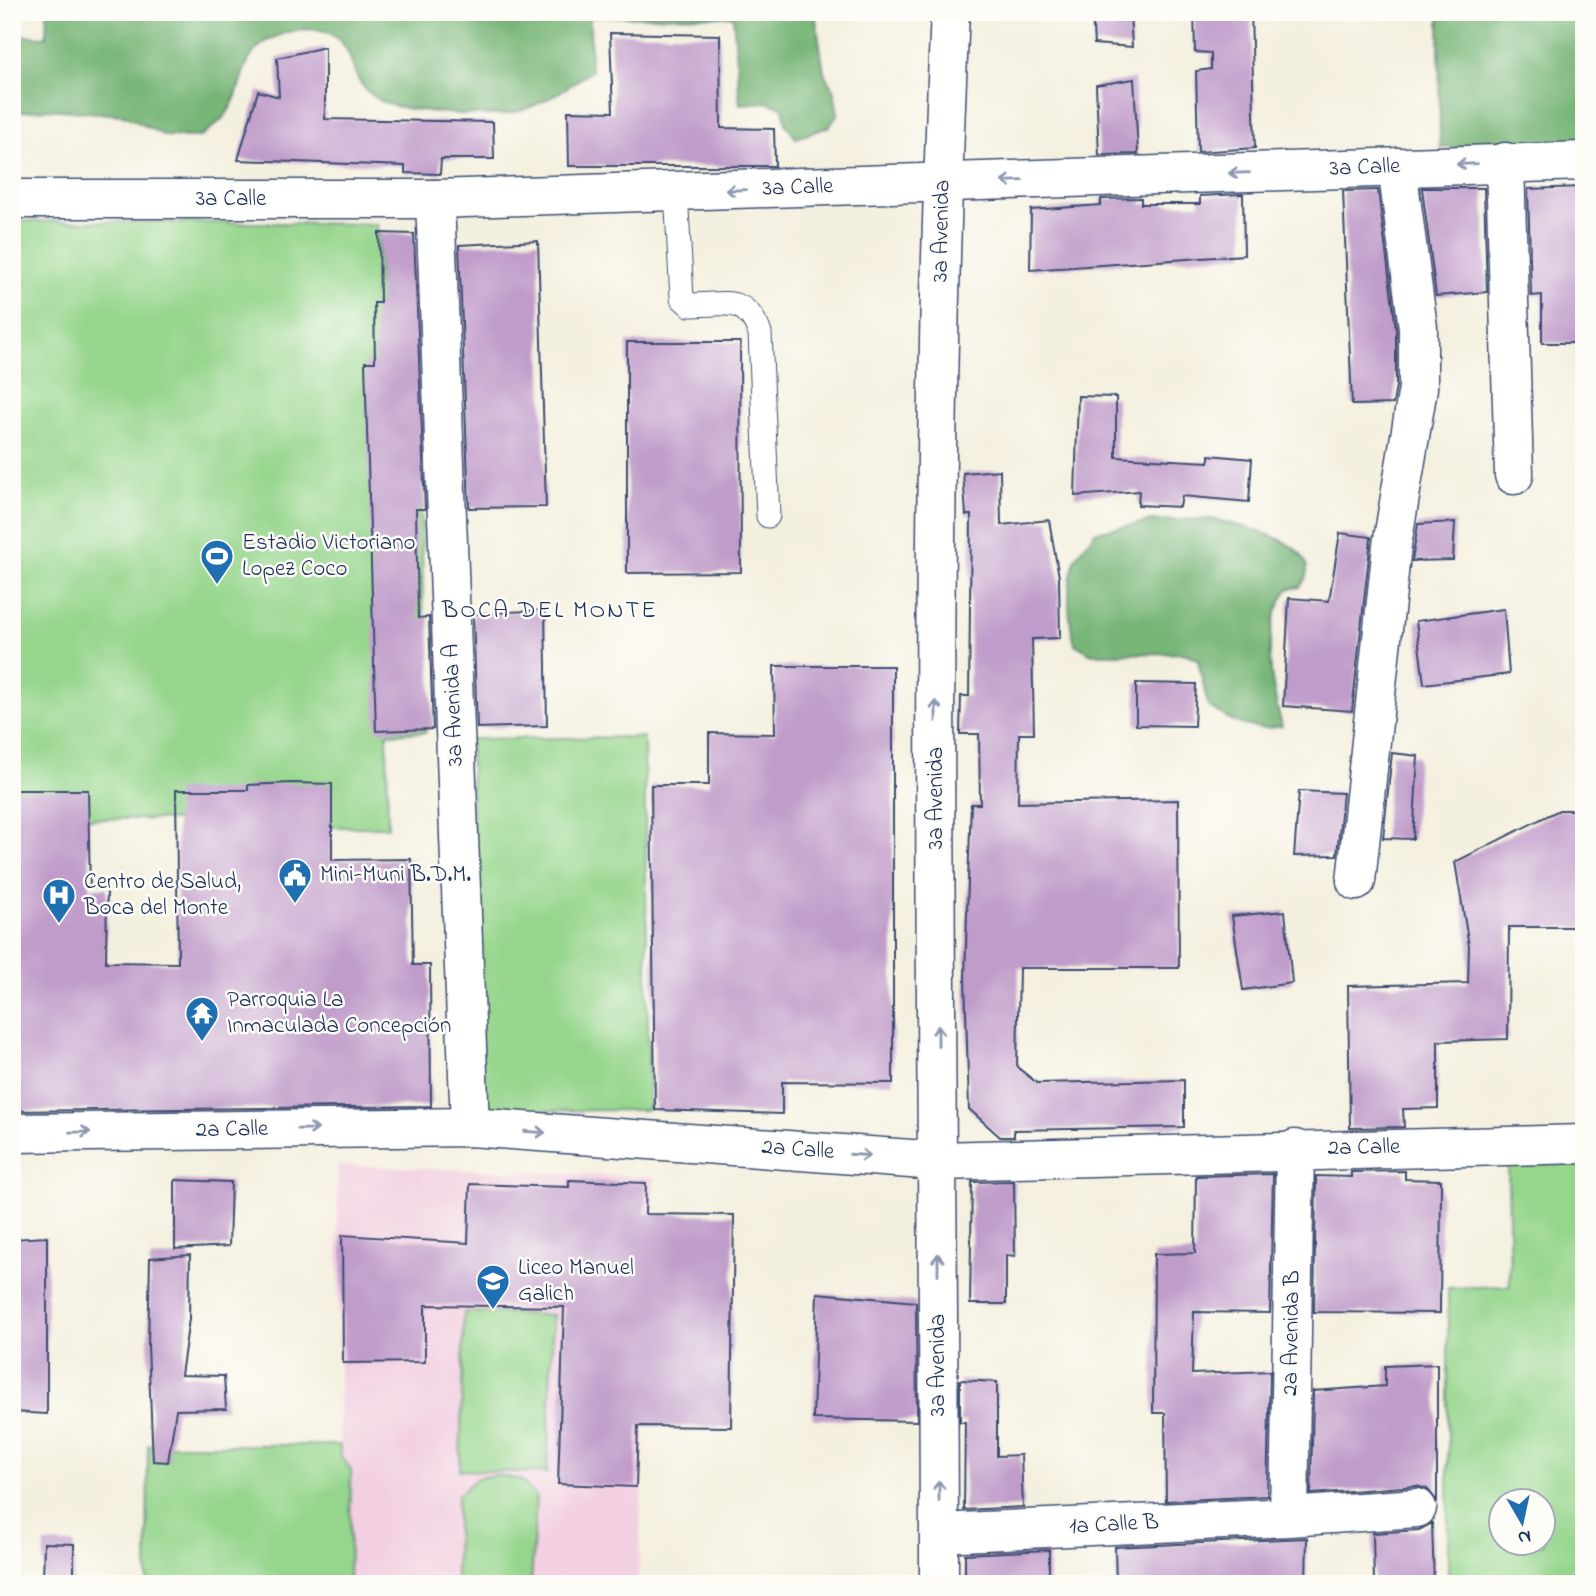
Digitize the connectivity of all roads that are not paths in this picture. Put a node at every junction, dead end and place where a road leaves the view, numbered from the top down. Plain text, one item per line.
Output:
1 (950, 12) edge
2 (1584, 161) edge
3 (1505, 162) junction
4 (1397, 167) junction
5 (942, 183) junction
6 (676, 192) junction
7 (12, 199) edge
8 (435, 199) junction
9 (1514, 475) dead end
10 (768, 516) dead end
11 (1356, 881) dead end
12 (470, 1127) junction
13 (12, 1133) edge
14 (1584, 1144) edge
15 (1295, 1149) junction
16 (938, 1161) junction
17 (1417, 1508) dead end
18 (1289, 1517) junction
19 (939, 1533) junction
20 (939, 1584) edge

1 - 5 street, 3a Avenida
2 - 3 street, 3a Calle
3 -> 4 street, 3a Calle
3 - 9 street
4 -> 5 street, 3a Calle
4 - 11 street
5 -> 6 street, 3a Calle
16 -> 5 street, 3a Avenida
6 - 8 street, 3a Calle
6 - 10 lane
7 - 8 street, 3a Calle
8 - 12 street, 3a Avenida A
13 -> 12 street, 2a Calle
12 -> 16 street, 2a Calle
14 - 15 street, 2a Calle
15 - 16 street, 2a Calle
15 - 18 street, 2a Avenida B
19 -> 16 street, 3a Avenida
17 - 18 street, 1a Calle B
18 - 19 street, 1a Calle B
19 - 20 street, 3a Avenida

